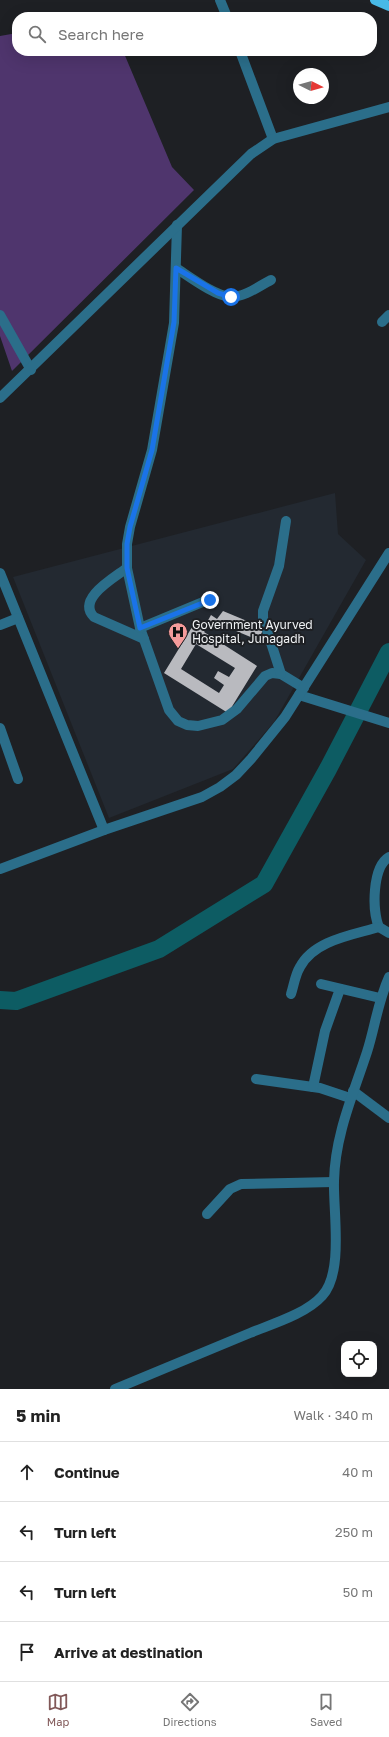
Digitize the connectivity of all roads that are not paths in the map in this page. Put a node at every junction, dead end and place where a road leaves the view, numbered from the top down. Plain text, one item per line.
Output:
1 (220, 0) edge
2 (376, 0) edge
3 (389, 6) edge
4 (225, 12) edge
5 (242, 56) edge
6 (389, 108) edge
7 (274, 139) junction
8 (177, 225) junction
9 (176, 268) junction
10 (271, 280) dead end
11 (0, 315) edge
12 (30, 370) junction
13 (0, 398) edge
14 (286, 521) dead end
15 (389, 553) edge
16 (127, 568) junction
17 (0, 573) edge
18 (210, 600) dead end
19 (18, 618) junction
20 (0, 625) edge
21 (140, 628) junction
22 (144, 639) junction
23 (281, 674) junction
24 (301, 691) junction
25 (389, 723) edge
26 (0, 728) edge
27 (18, 779) dead end
28 (104, 830) junction
29 (389, 857) edge
30 (0, 869) edge
31 (379, 927) junction
32 (389, 933) edge
33 (389, 977) edge
34 (321, 984) dead end
35 (340, 989) junction
36 (291, 994) dead end
37 (380, 998) junction
38 (256, 1079) dead end
39 (313, 1087) junction
40 (351, 1095) junction
41 (389, 1118) edge
42 (334, 1182) junction
43 (207, 1214) dead end
44 (115, 1389) edge

1 - 4 street
2 - 3 main road
5 - 7 street
6 - 7 street
7 - 8 street
8 - 9 street
8 - 12 street
9 - 10 street
9 - 16 street
11 - 12 street
12 - 13 street
14 - 23 street
15 - 24 street
16 - 21 street
16 - 22 street
17 - 19 street
18 - 21 street
19 - 20 street
19 - 28 street
21 - 22 street
22 - 23 street
23 - 24 street
24 - 25 street
24 - 28 street
26 - 27 street
28 - 30 street
29 - 31 street
31 - 32 street
31 - 36 street
33 - 37 street
34 - 35 street
35 - 37 street
35 - 39 street
37 - 40 street
38 - 39 street
39 - 40 street
40 - 41 street
40 - 42 street
42 - 43 street
42 - 44 street

